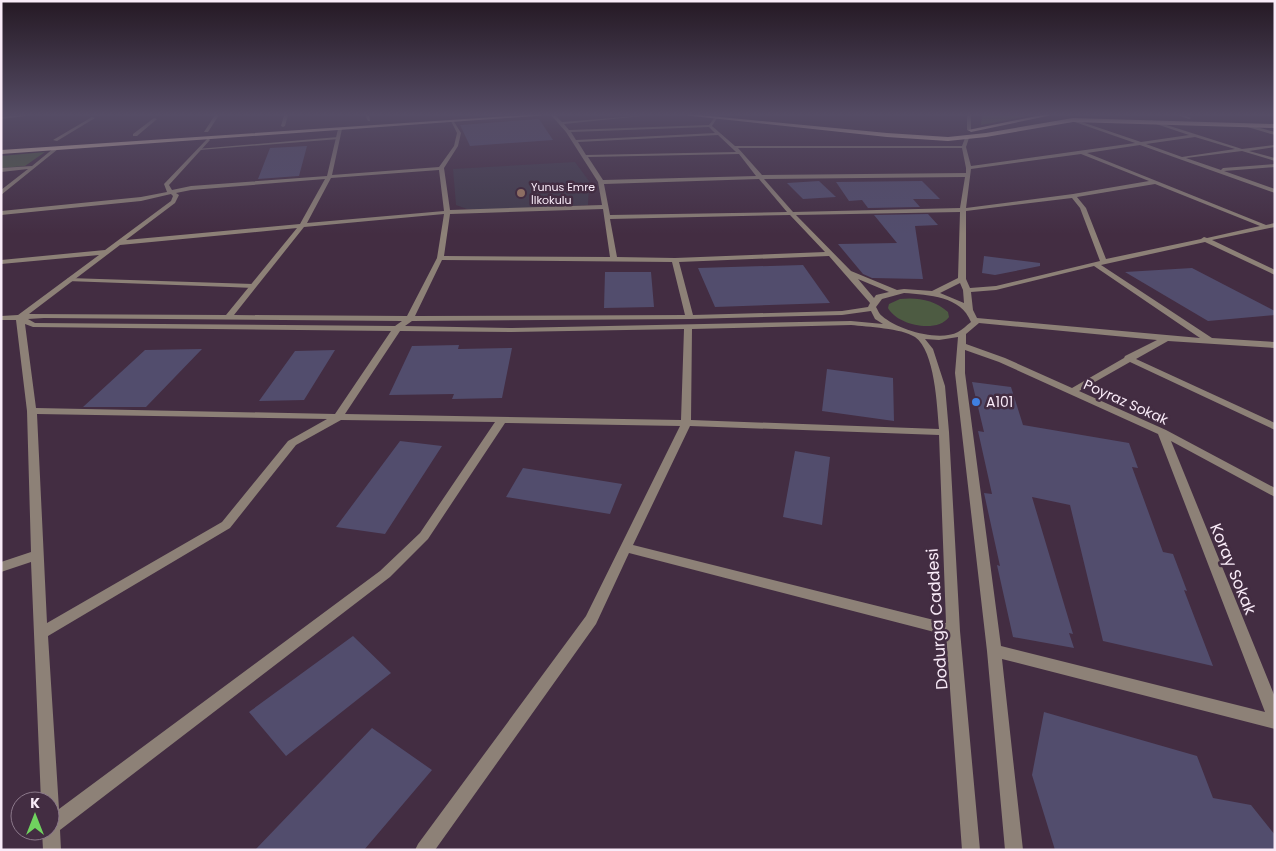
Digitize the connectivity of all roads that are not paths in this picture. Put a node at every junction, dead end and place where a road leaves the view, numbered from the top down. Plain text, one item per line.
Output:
1 (48, 155) edge
2 (193, 155) edge
3 (334, 155) edge
4 (450, 155) edge
5 (651, 155) edge
6 (741, 155) edge
7 (965, 155) edge
8 (1061, 155) edge
9 (1087, 155) edge
10 (1176, 155) edge
11 (1199, 155) edge
12 (1258, 155) edge
13 (584, 156) joint
14 (1183, 157) junction
15 (1275, 160) edge
16 (1275, 165) edge
17 (33, 167) junction
18 (441, 168) junction
19 (968, 168) junction
20 (1, 170) edge
21 (1220, 171) junction
22 (966, 175) junction
23 (329, 176) junction
24 (759, 177) junction
25 (602, 182) junction
26 (1155, 182) junction
27 (172, 191) junction
28 (1275, 191) edge
29 (1, 194) edge
30 (1073, 196) junction
31 (606, 207) junction
32 (963, 210) junction
33 (1, 212) edge
34 (447, 212) junction
35 (790, 212) junction
36 (608, 217) junction
37 (1275, 224) edge
38 (303, 225) junction
39 (1264, 226) junction
40 (1275, 231) edge
41 (1204, 240) junction
42 (118, 244) junction
43 (107, 252) junction
44 (830, 254) junction
45 (440, 258) junction
46 (614, 259) junction
47 (675, 260) junction
48 (1, 262) edge
49 (1099, 263) junction
50 (849, 273) junction
51 (1275, 273) edge
52 (962, 279) junction
53 (69, 280) junction
54 (253, 286) junction
55 (967, 290) junction
56 (895, 292) junction
57 (933, 294) junction
58 (872, 305) junction
59 (968, 310) junction
60 (228, 317) junction
61 (1, 318) edge
62 (20, 318) junction
63 (409, 319) junction
64 (974, 320) junction
65 (1, 322) edge
66 (689, 322) junction
67 (890, 327) junction
68 (397, 329) junction
69 (918, 336) junction
70 (1167, 338) junction
71 (962, 340) junction
72 (1211, 341) junction
73 (1275, 345) edge
74 (1128, 358) junction
75 (1071, 392) junction
76 (32, 411) junction
77 (337, 418) junction
78 (502, 420) junction
79 (686, 423) junction
80 (1275, 427) edge
81 (944, 432) junction
82 (1162, 432) junction
83 (1275, 492) edge
84 (626, 548) junction
85 (37, 555) junction
86 (1, 567) edge
87 (953, 631) junction
88 (42, 633) junction
89 (994, 651) junction
90 (1275, 717) edge
91 (1275, 722) edge
92 (50, 791) edge
93 (60, 819) edge
94 (424, 850) edge
95 (971, 850) edge
96 (1014, 850) edge

1 - 17 street
2 - 27 street
3 - 23 street
4 - 18 street
5 - 13 street
6 - 24 street
7 - 19 street
8 - 19 street
9 - 26 street
10 - 14 street
11 - 14 street
12 - 15 street
13 - 25 street
14 - 21 street
16 - 21 street
17 - 20 street
17 - 29 street
18 - 23 street
18 - 34 street
19 - 22 street
21 - 28 street
22 - 24 street
22 - 32 street
23 - 27 street
23 - 38 street
24 - 25 street
24 - 35 street
25 - 31 street
26 - 30 street
26 - 39 street
27 - 33 street
27 - 42 street
30 - 32 street
30 - 49 street
31 - 34 street
31 - 36 street
32 - 35 street
32 - 52 street
34 - 38 street
34 - 45 street
35 - 36 street
35 - 44 street
36 - 46 street
37 - 39 street
38 - 42 street
38 - 54 street
39 - 40 street
39 - 41 street
41 - 49 street
41 - 51 street
42 - 43 street
43 - 48 street
43 - 53 street
44 - 47 street
44 - 50 street
45 - 46 street
45 - 63 street
46 - 47 street
47 - 66 street
49 - 55 street
49 - 72 street
50 - 56 street
50 - 58 street
52 - 55 street
52 - 57 street
53 - 54 lane
53 - 62 street
54 - 60 street
55 - 59 street
56 - 57 street
56 - 58 street
57 - 59 street
58 - 66 street
58 - 67 street
59 - 64 street
60 - 62 street
60 - 63 street
61 - 62 street
62 - 65 street
62 - 68 street
62 - 76 street
63 - 66 street
63 - 68 street
64 - 70 street
64 - 71 street
66 - 67 street
66 - 68 street
66 - 79 street
67 - 69 street
68 - 77 street
69 - 71 street
69 - 81 street, Dodurga Caddesi
70 - 72 street
70 - 74 street
71 - 75 street, Poyraz Sokak
71 - 89 street
72 - 73 street
74 - 75 street
74 - 80 street
75 - 82 street, Poyraz Sokak
76 - 77 street
76 - 85 street
77 - 78 street
77 - 88 street
78 - 79 street
78 - 93 street
79 - 81 street
79 - 84 street
81 - 87 street, Dodurga Caddesi
82 - 83 street, Poyraz Sokak
82 - 90 street, Koray Sokak
84 - 87 street
84 - 94 street
85 - 86 street
85 - 88 street
87 - 95 street, Dodurga Caddesi
88 - 92 street
89 - 91 street
89 - 96 street

